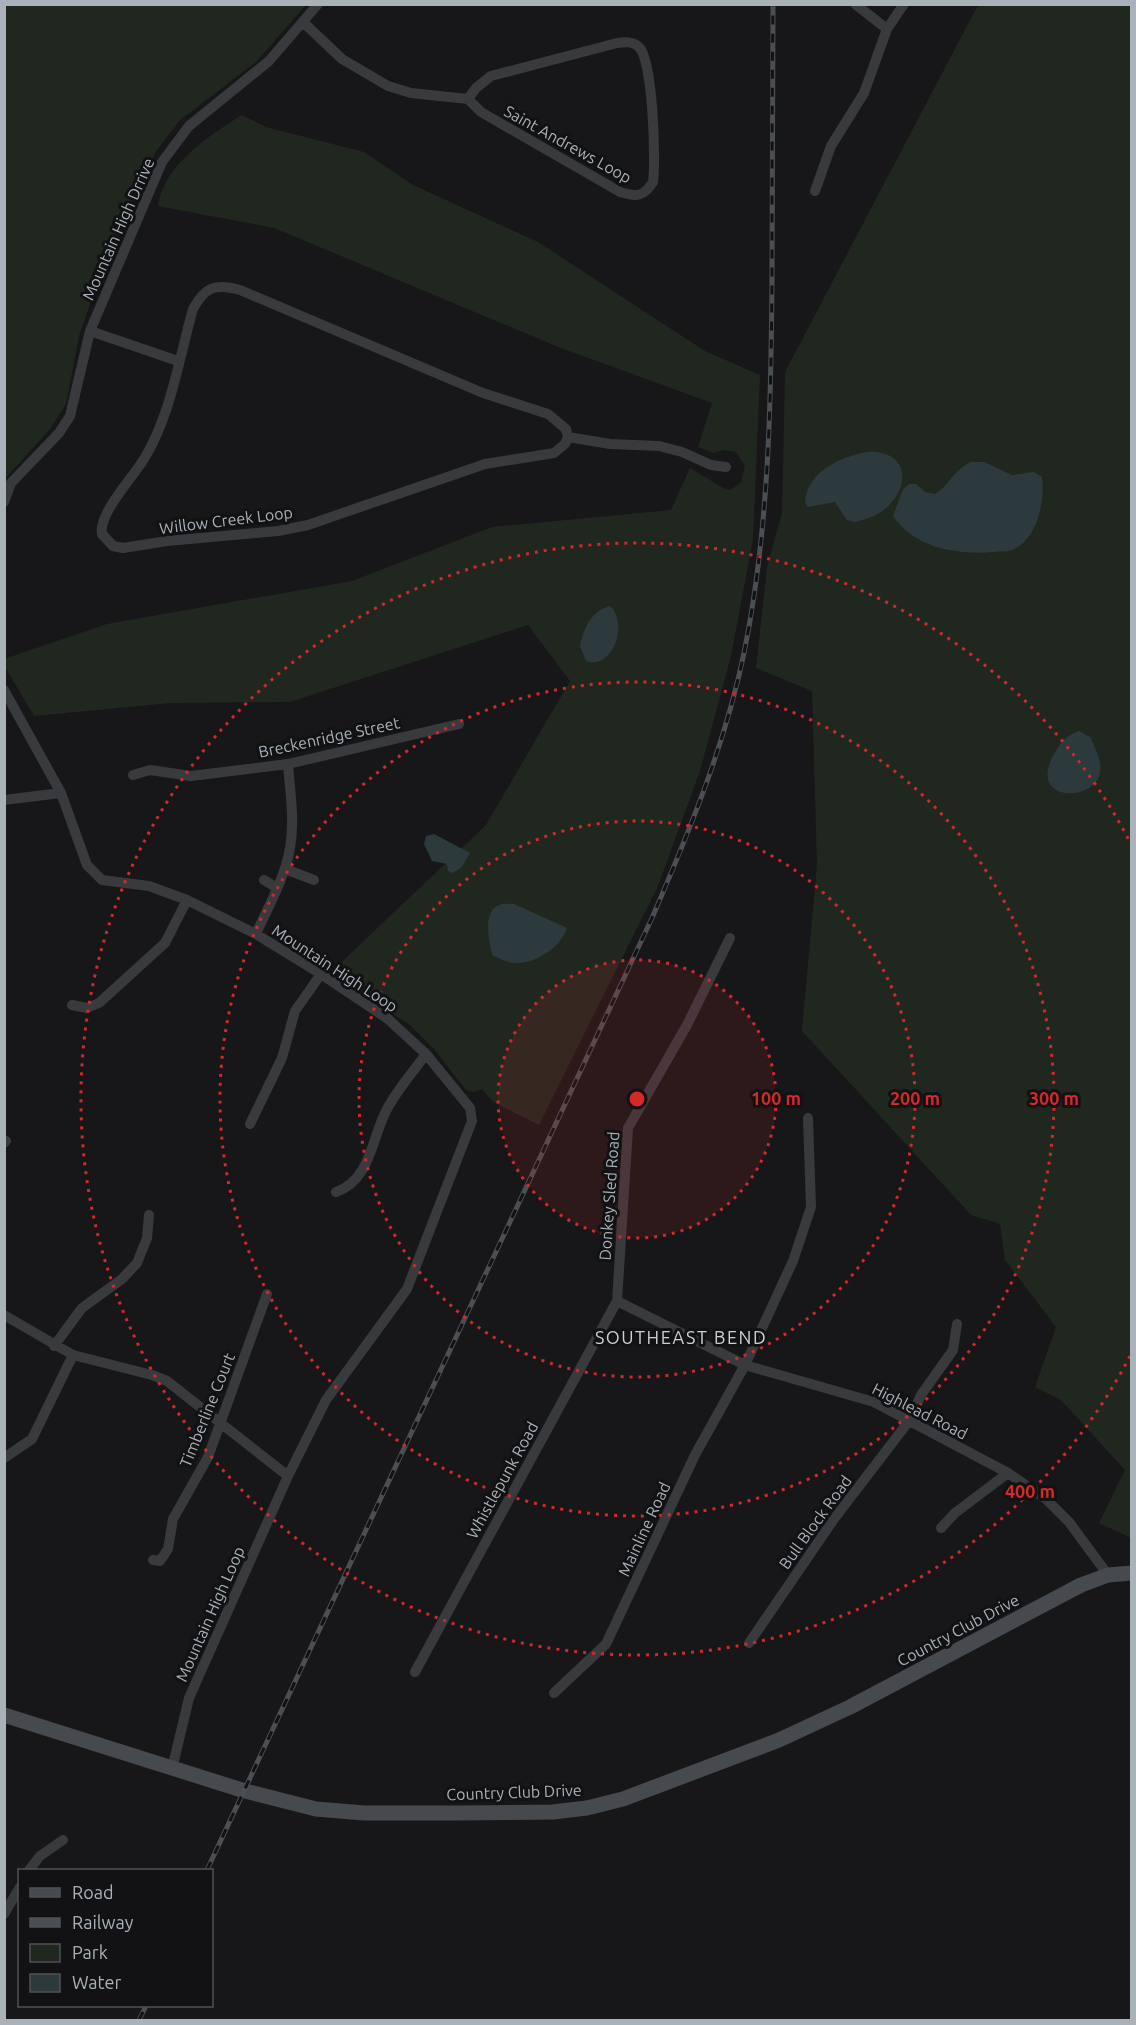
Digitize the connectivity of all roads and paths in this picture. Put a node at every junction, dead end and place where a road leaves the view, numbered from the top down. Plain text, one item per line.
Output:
1 (318, 4) edge
2 (855, 4) edge
3 (904, 4) edge
4 (304, 22) junction
5 (887, 29) junction
6 (468, 99) junction
7 (815, 191) dead end
8 (90, 331) junction
9 (178, 361) junction
10 (568, 437) junction
11 (726, 467) dead end
12 (4, 502) edge
13 (4, 690) edge
14 (459, 724) dead end
15 (288, 764) junction
16 (133, 776) dead end
17 (61, 793) junction
18 (4, 800) edge
19 (285, 869) junction
20 (264, 880) dead end
21 (314, 880) dead end
22 (277, 888) junction
23 (187, 900) junction
24 (256, 934) junction
25 (730, 938) dead end
26 (321, 974) junction
27 (72, 1005) dead end
28 (426, 1054) junction
29 (808, 1118) dead end
30 (250, 1124) dead end
31 (336, 1192) dead end
32 (149, 1215) dead end
33 (267, 1294) dead end
34 (616, 1301) junction
35 (4, 1315) edge
36 (957, 1324) dead end
37 (54, 1347) junction
38 (73, 1355) junction
39 (745, 1365) junction
40 (909, 1420) junction
41 (221, 1421) junction
42 (4, 1458) edge
43 (1008, 1473) junction
44 (288, 1476) junction
45 (941, 1528) dead end
46 (153, 1560) dead end
47 (1131, 1573) edge
48 (1108, 1575) junction
49 (749, 1643) dead end
50 (415, 1672) dead end
51 (554, 1693) dead end
52 (4, 1715) edge
53 (172, 1769) junction
54 (63, 1840) dead end
55 (30, 1869) edge
56 (18, 1890) edge
57 (4, 1914) edge

1 - 4 street, Mountain High Drrive
2 - 5 street
3 - 5 street
4 - 6 street
4 - 8 street, Mountain High Drrive
5 - 7 street
6 - 6 street, Saint Andrews Loop
8 - 9 street
8 - 12 street, Mountain High Drrive
9 - 10 street, Willow Creek Loop
9 - 10 street, Willow Creek Loop
10 - 11 street
13 - 17 street, Mountain High Loop
14 - 15 street, Breckenridge Street
15 - 16 street, Breckenridge Street
15 - 19 street
17 - 18 street
17 - 23 street, Mountain High Loop
19 - 21 street
19 - 22 street
20 - 22 street
22 - 24 street
23 - 24 street, Mountain High Loop
23 - 27 street
24 - 26 street, Mountain High Loop
25 - 34 street, Donkey Sled Road
26 - 28 street, Mountain High Loop
26 - 30 street
28 - 31 street
28 - 44 street, Mountain High Loop
29 - 39 street, Mainline Road
32 - 37 street
33 - 41 street, Timberline Court
34 - 39 street, Highlead Road
34 - 50 street, Whistlepunk Road
35 - 37 street
36 - 40 street, Bull Block Road
37 - 38 street
38 - 41 street
38 - 42 street
39 - 40 street, Highlead Road
39 - 51 street, Mainline Road
40 - 43 street, Highlead Road
40 - 49 street, Bull Block Road
41 - 44 street
41 - 46 street, Timberline Court
43 - 45 street
43 - 48 street, Highlead Road
44 - 53 street, Mountain High Loop
47 - 48 street, Country Club Drive
48 - 53 street, Country Club Drive
52 - 53 street, Country Club Drive
54 - 55 street
56 - 57 street

